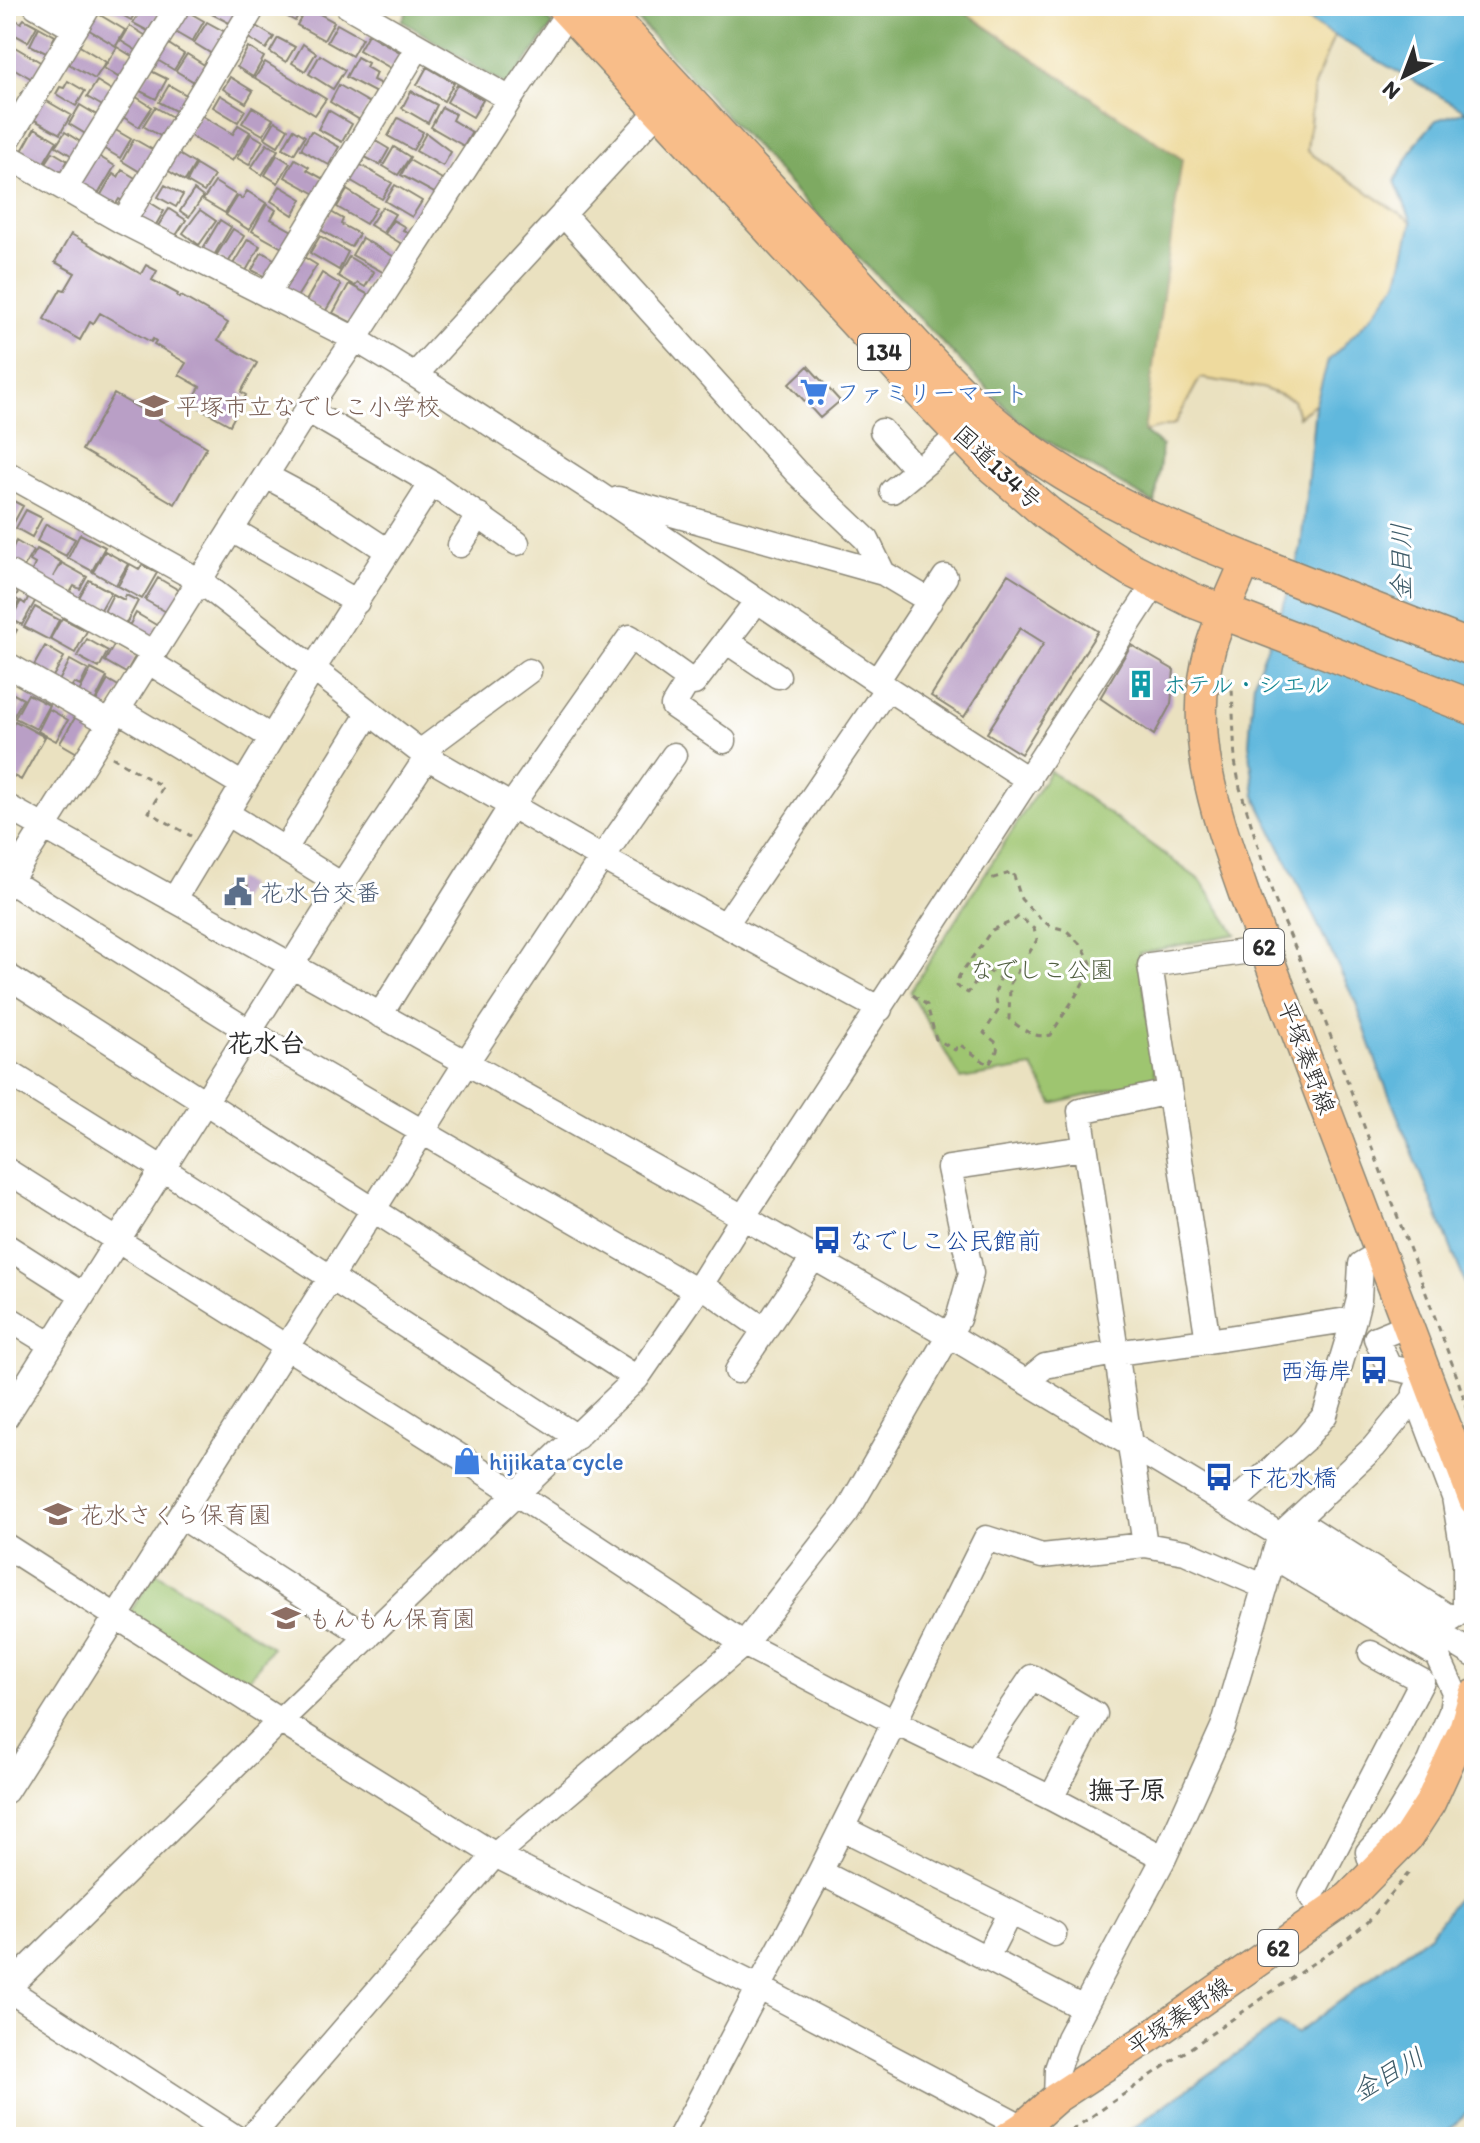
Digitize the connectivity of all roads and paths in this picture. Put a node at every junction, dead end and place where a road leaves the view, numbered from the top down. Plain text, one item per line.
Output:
1 (36, 6) edge
2 (89, 6) edge
3 (178, 6) edge
4 (254, 6) edge
5 (348, 6) edge
6 (578, 8) edge
7 (75, 29) junction
8 (418, 47) junction
9 (510, 99) junction
10 (660, 109) junction
11 (6, 143) edge
12 (6, 155) edge
13 (65, 189) junction
14 (563, 214) junction
15 (123, 222) junction
16 (267, 295) junction
17 (355, 339) junction
18 (415, 375) junction
19 (307, 410) junction
20 (882, 431) dead end
21 (961, 434) junction
22 (917, 470) junction
23 (6, 473) edge
24 (266, 476) junction
25 (432, 483) junction
26 (892, 491) dead end
27 (597, 493) junction
28 (479, 515) junction
29 (232, 530) junction
30 (517, 543) dead end
31 (460, 545) dead end
32 (388, 551) junction
33 (1259, 565) junction
34 (6, 571) edge
35 (883, 573) junction
36 (945, 577) dead end
37 (200, 581) junction
38 (1156, 582) junction
39 (757, 601) junction
40 (930, 601) junction
41 (357, 602) junction
42 (1225, 613) junction
43 (726, 641) junction
44 (1474, 649) edge
45 (152, 658) junction
46 (6, 664) edge
47 (313, 669) junction
48 (529, 671) dead end
49 (1229, 674) dead end
50 (778, 676) dead end
51 (690, 678) junction
52 (882, 684) junction
53 (1474, 708) edge
54 (369, 713) junction
55 (114, 716) junction
56 (271, 737) junction
57 (724, 741) dead end
58 (102, 751) dead end
59 (423, 755) junction
60 (674, 755) dead end
61 (1029, 780) junction
62 (243, 785) junction
63 (6, 806) edge
64 (511, 806) junction
65 (226, 813) junction
66 (44, 827) junction
67 (202, 843) dead end
68 (285, 849) junction
69 (602, 858) junction
70 (977, 878) dead end
71 (8, 884) edge
72 (342, 885) junction
73 (174, 900) junction
74 (726, 924) junction
75 (1265, 949) junction
76 (292, 966) junction
77 (6, 975) edge
78 (910, 992) dead end
79 (880, 1009) junction
80 (380, 1015) junction
81 (250, 1032) junction
82 (466, 1063) junction
83 (6, 1071) edge
84 (1169, 1092) junction
85 (206, 1102) junction
86 (422, 1131) junction
87 (1084, 1148) junction
88 (163, 1169) junction
89 (6, 1170) edge
90 (373, 1209) junction
91 (743, 1217) junction
92 (117, 1242) junction
93 (6, 1246) edge
94 (1381, 1252) junction
95 (814, 1257) junction
96 (330, 1277) junction
97 (699, 1288) junction
98 (83, 1295) junction
99 (6, 1317) edge
100 (1354, 1319) junction
101 (765, 1330) junction
102 (949, 1335) junction
103 (1208, 1341) junction
104 (52, 1345) junction
105 (286, 1347) junction
106 (1115, 1353) junction
107 (737, 1371) dead end
108 (637, 1378) junction
109 (1027, 1381) junction
110 (1422, 1385) junction
111 (6, 1417) edge
112 (1474, 1430) edge
113 (577, 1437) junction
114 (1129, 1443) junction
115 (517, 1494) junction
116 (1474, 1500) edge
117 (1231, 1505) junction
118 (180, 1516) junction
119 (1283, 1537) junction
120 (1145, 1545) junction
121 (6, 1546) edge
122 (1265, 1587) junction
123 (117, 1615) junction
124 (368, 1637) junction
125 (744, 1644) junction
126 (1371, 1653) dead end
127 (1474, 1655) edge
128 (1474, 1695) edge
129 (280, 1721) junction
130 (894, 1722) junction
131 (975, 1761) junction
132 (6, 1791) edge
133 (1051, 1798) junction
134 (842, 1828) junction
135 (495, 1855) junction
136 (1164, 1858) junction
137 (820, 1872) junction
138 (1374, 1872) junction
139 (1010, 1912) junction
140 (1324, 1915) junction
141 (1054, 1934) dead end
142 (986, 1959) junction
143 (758, 1987) junction
144 (6, 1989) edge
145 (1083, 2008) junction
146 (1056, 2098) junction
147 (1016, 2132) edge
148 (235, 2137) edge
149 (251, 2137) edge
150 (680, 2137) edge

1 - 7 street
2 - 7 street
3 - 13 street
4 - 15 street
5 - 8 street
6 - 9 street
6 - 10 highway, 国道134号 / 134
6 - 33 highway, 国道134号 / 134
7 - 11 street
8 - 9 street
8 - 16 street
9 - 17 street
10 - 14 street
10 - 21 highway, 国道134号 / 134
12 - 13 street
13 - 15 street
14 - 18 street
14 - 35 street
15 - 16 street
16 - 17 street
17 - 18 street
17 - 19 street
18 - 27 street
19 - 24 street
19 - 25 street
20 - 22 street
21 - 22 street
21 - 38 highway, 国道134号 / 134
22 - 26 street
23 - 37 street
24 - 29 street
24 - 32 street
25 - 28 street
25 - 32 street
27 - 35 street
27 - 39 street
28 - 30 street
28 - 31 street
29 - 37 street
29 - 41 street
32 - 41 street
33 - 42 main road, 平塚秦野線 / 62
33 - 44 highway, 国道134号 / 134
34 - 45 street
35 - 40 street
36 - 40 street
37 - 45 street
37 - 47 street
38 - 42 highway, 国道134号 / 134
38 - 61 street
39 - 43 street
39 - 52 street
40 - 52 street
41 - 47 street
42 - 53 highway, 国道134号 / 134
42 - 75 main road, 平塚秦野線 / 62
43 - 50 street
43 - 51 street
45 - 55 street
45 - 56 street
46 - 55 street
47 - 54 street
47 - 56 street
48 - 59 street
49 - 112 path
51 - 57 street
51 - 64 street
52 - 61 street
52 - 74 street
54 - 59 street
54 - 68 street
55 - 62 street
55 - 66 street
56 - 62 street
58 - 67 path
59 - 64 street
59 - 72 street
60 - 69 street
61 - 79 street
62 - 65 street
63 - 66 street
64 - 69 street
64 - 80 street
65 - 68 street
65 - 73 street
66 - 71 street
66 - 73 street
68 - 72 street
69 - 74 street
69 - 82 street
70 - 78 path
71 - 81 street
72 - 76 street
73 - 76 street
74 - 79 street
75 - 84 street
75 - 94 main road, 平塚秦野線 / 62
76 - 80 street
76 - 81 street
77 - 85 street
79 - 91 street
80 - 82 street
81 - 85 street
81 - 86 street
82 - 86 street
82 - 91 street
83 - 88 street
84 - 87 street
84 - 103 street
85 - 88 street
85 - 90 street
86 - 90 street
86 - 97 street
87 - 102 street
87 - 106 street
88 - 92 street
88 - 96 street
89 - 92 street
90 - 96 street
90 - 108 street
91 - 95 street
91 - 97 street
92 - 98 street
92 - 105 street
93 - 98 street
94 - 100 street
94 - 110 main road, 平塚秦野線 / 62
95 - 101 street
95 - 102 street
96 - 105 street
96 - 113 street
97 - 101 street
97 - 108 street
98 - 104 street
99 - 104 street
100 - 103 street
100 - 117 street
101 - 107 street
102 - 109 street
102 - 125 street
103 - 106 street
104 - 111 street
105 - 115 street
105 - 118 street
106 - 109 street
106 - 114 street
108 - 113 street
109 - 114 street
110 - 116 main road, 平塚秦野線 / 62
110 - 119 street
110 - 119 street
113 - 115 street
114 - 117 street
114 - 120 street
115 - 124 street
115 - 125 street
117 - 119 street
118 - 123 street
118 - 124 street
119 - 122 street
119 - 127 street
119 - 138 street
120 - 122 street
120 - 130 street
121 - 123 street
122 - 136 street
123 - 129 street
123 - 132 street
124 - 129 street
125 - 130 street
125 - 135 street
126 - 140 street
128 - 138 main road, 平塚秦野線 / 62
129 - 135 street
129 - 144 street
130 - 131 street
130 - 134 street
131 - 133 street
131 - 133 street
133 - 136 street
134 - 137 street
134 - 139 street
135 - 143 street
135 - 149 street
136 - 145 street
137 - 142 street
137 - 143 street
138 - 140 main road, 平塚秦野線 / 62
139 - 141 street
139 - 142 street
140 - 146 main road, 平塚秦野線 / 62
142 - 145 street
143 - 147 street
143 - 150 street
144 - 148 street
145 - 146 street
146 - 147 main road, 平塚秦野線 / 62

